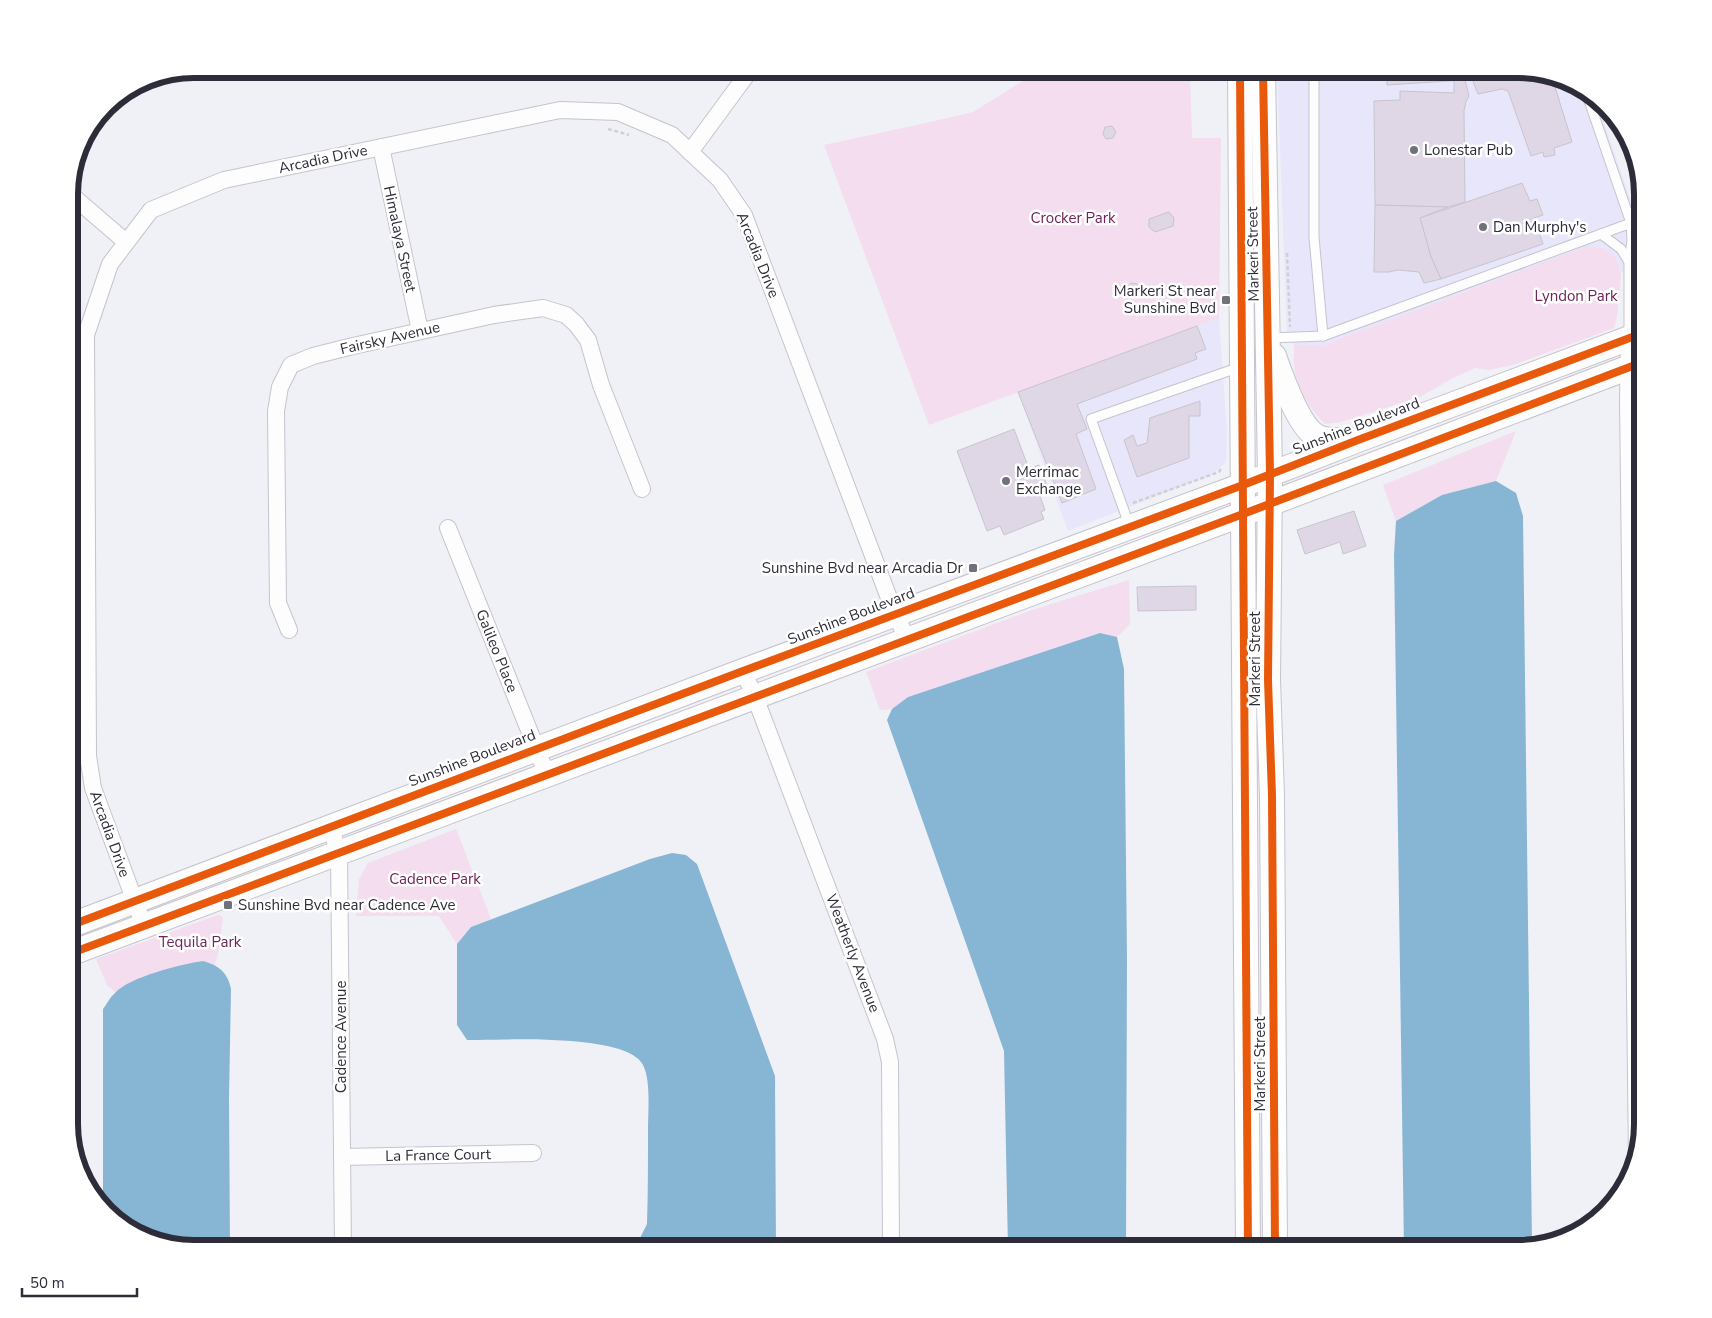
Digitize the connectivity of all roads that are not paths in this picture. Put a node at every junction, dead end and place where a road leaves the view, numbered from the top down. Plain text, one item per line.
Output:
1 (744, 78) edge
2 (1240, 78) edge
3 (1249, 78) edge
4 (1263, 78) edge
5 (1314, 78) edge
6 (1588, 102) edge
7 (381, 147) junction
8 (690, 152) junction
9 (78, 201) edge
10 (1241, 203) junction
11 (1631, 223) junction
12 (1601, 234) junction
13 (126, 242) junction
14 (1629, 262) junction
15 (1634, 315) edge
16 (420, 332) junction
17 (1323, 336) junction
18 (1634, 337) edge
19 (1268, 338) junction
20 (1634, 366) edge
21 (1242, 367) junction
22 (1358, 440) junction
23 (1270, 474) junction
24 (1243, 485) junction
25 (642, 489) dead end
26 (1271, 504) junction
27 (1243, 514) junction
28 (1130, 527) junction
29 (448, 528) dead end
30 (895, 614) junction
31 (289, 630) dead end
32 (907, 640) junction
33 (743, 671) junction
34 (755, 697) junction
35 (536, 749) junction
36 (546, 775) junction
37 (330, 827) junction
38 (339, 853) junction
39 (134, 902) junction
40 (1273, 910) junction
41 (1245, 911) junction
42 (78, 923) edge
43 (144, 926) junction
44 (78, 951) edge
45 (534, 1153) dead end
46 (342, 1156) junction
47 (343, 1240) edge
48 (890, 1240) edge
49 (1248, 1240) edge
50 (1275, 1240) edge

1 - 8 street
2 - 10 main road, Markeri Street
3 - 10 lane
4 - 19 main road, Markeri Street
5 - 17 lane
6 - 11 lane
7 - 8 street, Arcadia Drive
7 - 13 street, Arcadia Drive
7 - 16 street, Himalaya Street
8 - 30 street, Arcadia Drive
9 - 13 street
10 - 21 main road, Markeri Street
11 - 12 lane
11 - 14 lane
12 - 14 lane
12 - 17 lane
13 - 39 street, Arcadia Drive
14 - 15 lane
16 - 25 street, Fairsky Avenue
16 - 31 street, Fairsky Avenue
17 - 19 lane
18 - 22 main road, Sunshine Boulevard
19 - 22 main road
19 - 23 main road, Markeri Street
20 - 26 main road
21 - 24 main road, Markeri Street
21 - 28 lane
22 - 23 main road, Sunshine Boulevard
23 - 24 main road, Sunshine Boulevard
23 - 26 main road, Markeri Street
24 - 27 main road, Markeri Street
24 - 28 main road, Sunshine Boulevard
26 - 27 main road
26 - 40 main road, Markeri Street
27 - 32 main road
27 - 41 main road, Markeri Street
28 - 30 main road, Sunshine Boulevard
29 - 35 street, Galileo Place
30 - 32 street, Arcadia Drive
30 - 33 main road, Sunshine Boulevard
32 - 34 main road
33 - 34 street, Weatherly Avenue
33 - 35 main road, Sunshine Boulevard
34 - 36 main road
34 - 48 street, Weatherly Avenue
35 - 36 street, Galileo Place
35 - 37 main road, Sunshine Boulevard
36 - 38 main road
37 - 38 street, Cadence Avenue
37 - 39 main road, Sunshine Boulevard
38 - 43 main road
38 - 46 street, Cadence Avenue
39 - 42 main road, Sunshine Boulevard
39 - 43 street, Arcadia Drive
40 - 41 main road
40 - 50 main road, Markeri Street
41 - 49 main road, Markeri Street
43 - 44 main road
45 - 46 street, La France Court
46 - 47 street, Cadence Avenue

